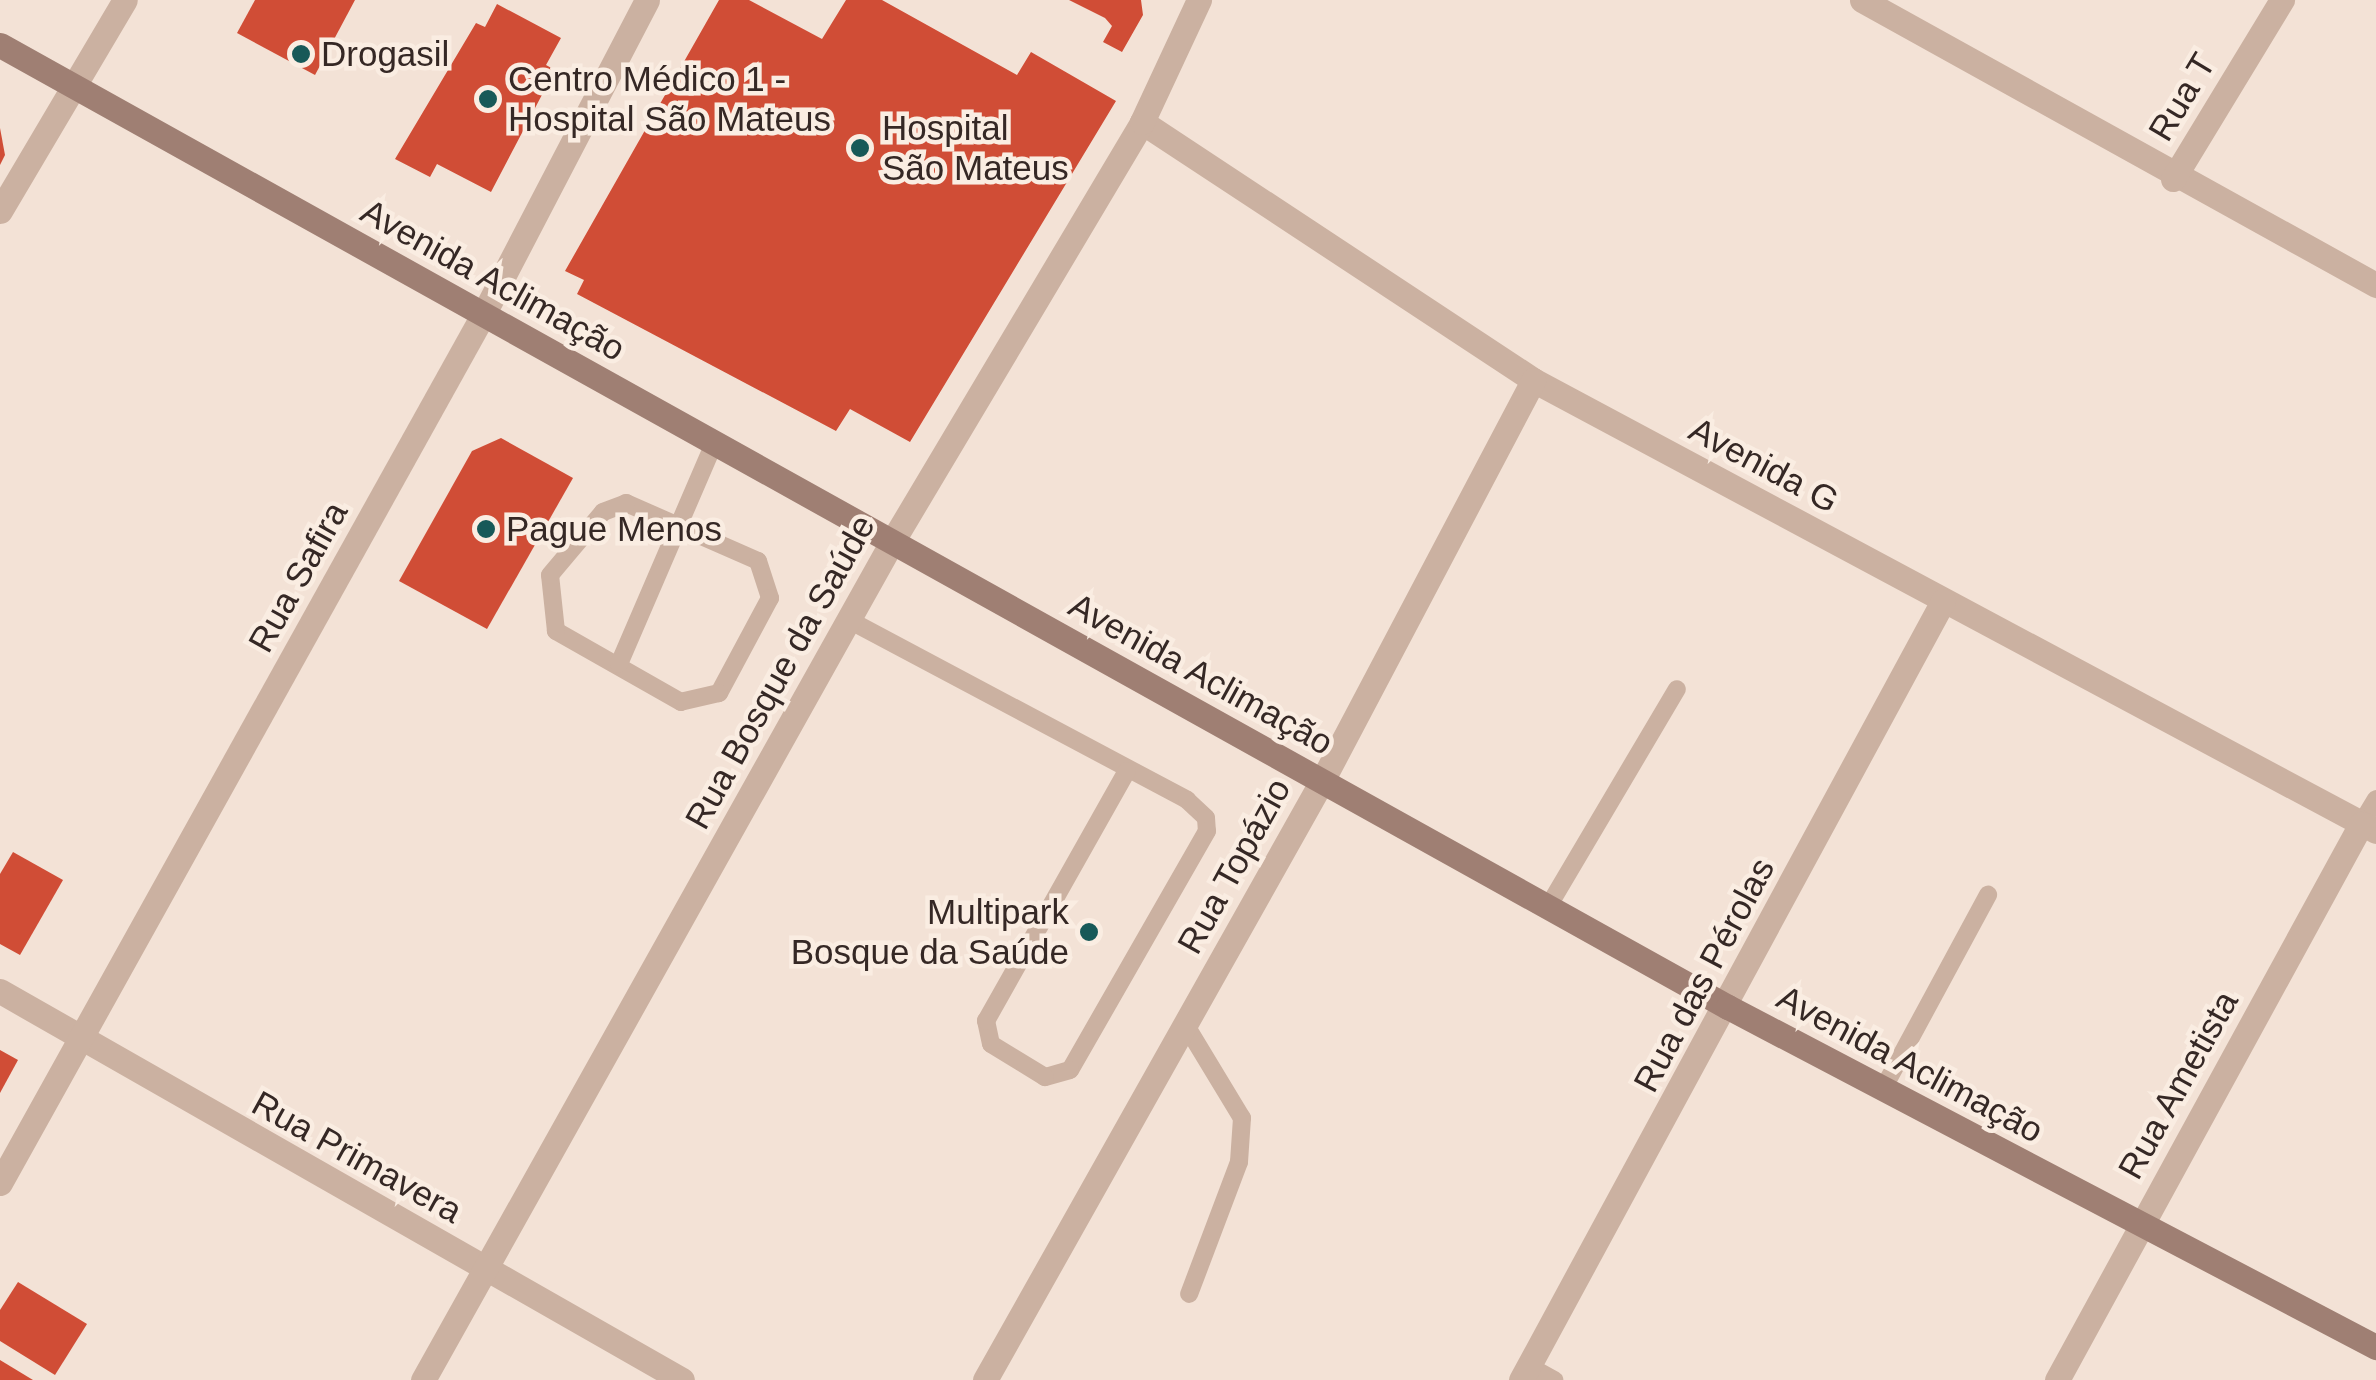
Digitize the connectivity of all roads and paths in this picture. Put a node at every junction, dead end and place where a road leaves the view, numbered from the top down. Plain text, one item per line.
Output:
1 (125, 0) edge
2 (647, 0) edge
3 (1199, 0) edge
4 (1862, 0) edge
5 (2282, 0) edge
6 (0, 45) edge
7 (72, 87) junction
8 (1142, 122) junction
9 (2173, 179) junction
10 (0, 211) edge
11 (2376, 286) edge
12 (484, 315) junction
13 (1533, 380) junction
14 (714, 443) junction
15 (683, 521) junction
16 (892, 542) junction
17 (1943, 601) junction
18 (849, 620) junction
19 (619, 664) junction
20 (1677, 689) dead end
21 (1127, 771) junction
22 (1322, 782) junction
23 (2376, 799) edge
24 (2368, 828) edge
25 (1988, 895) dead end
26 (1548, 907) junction
27 (0, 991) edge
28 (1728, 1007) junction
29 (1185, 1024) junction
30 (79, 1041) junction
31 (1883, 1089) junction
32 (0, 1183) edge
33 (2140, 1226) junction
34 (486, 1270) junction
35 (1189, 1294) dead end
36 (2376, 1347) edge
37 (1525, 1373) edge
38 (423, 1380) edge
39 (682, 1380) edge
40 (984, 1380) edge
41 (1554, 1380) edge
42 (2057, 1380) edge

1 - 7 street
2 - 12 street, Rua Safira
3 - 8 street, Rua Bosque da Saúde
4 - 9 street
5 - 9 street, Rua T
6 - 7 street, Avenida Aclimação
7 - 10 street
7 - 12 street, Avenida Aclimação
8 - 13 street, Avenida G
8 - 16 street, Rua Bosque da Saúde
9 - 11 street
12 - 14 street, Avenida Aclimação
12 - 30 street, Rua Safira
13 - 17 street, Avenida G
13 - 22 street, Rua Topázio
14 - 15 lane
14 - 16 street, Avenida Aclimação
15 - 19 lane
15 - 19 lane
15 - 19 lane
16 - 18 street, Rua Bosque da Saúde
16 - 22 street, Avenida Aclimação
17 - 24 street, Avenida G
17 - 28 street, Rua das Pérolas
18 - 21 lane
18 - 34 street, Rua Bosque da Saúde
20 - 26 lane
21 - 21 lane
22 - 26 street, Avenida Aclimação
22 - 29 street, Rua Topázio
23 - 24 lane
24 - 33 street, Rua Ametista
25 - 31 lane
26 - 28 street, Avenida Aclimação
27 - 30 street, Rua Primavera
28 - 31 street, Avenida Aclimação
28 - 37 street, Rua das Pérolas
29 - 35 lane
29 - 40 street, Rua Topázio
30 - 32 street, Rua Safira
30 - 34 street, Rua Primavera
31 - 33 street, Avenida Aclimação
33 - 36 street, Avenida Aclimação
33 - 42 street, Rua Ametista
34 - 38 street, Rua Bosque da Saúde
34 - 39 street, Rua Primavera
37 - 41 lane

